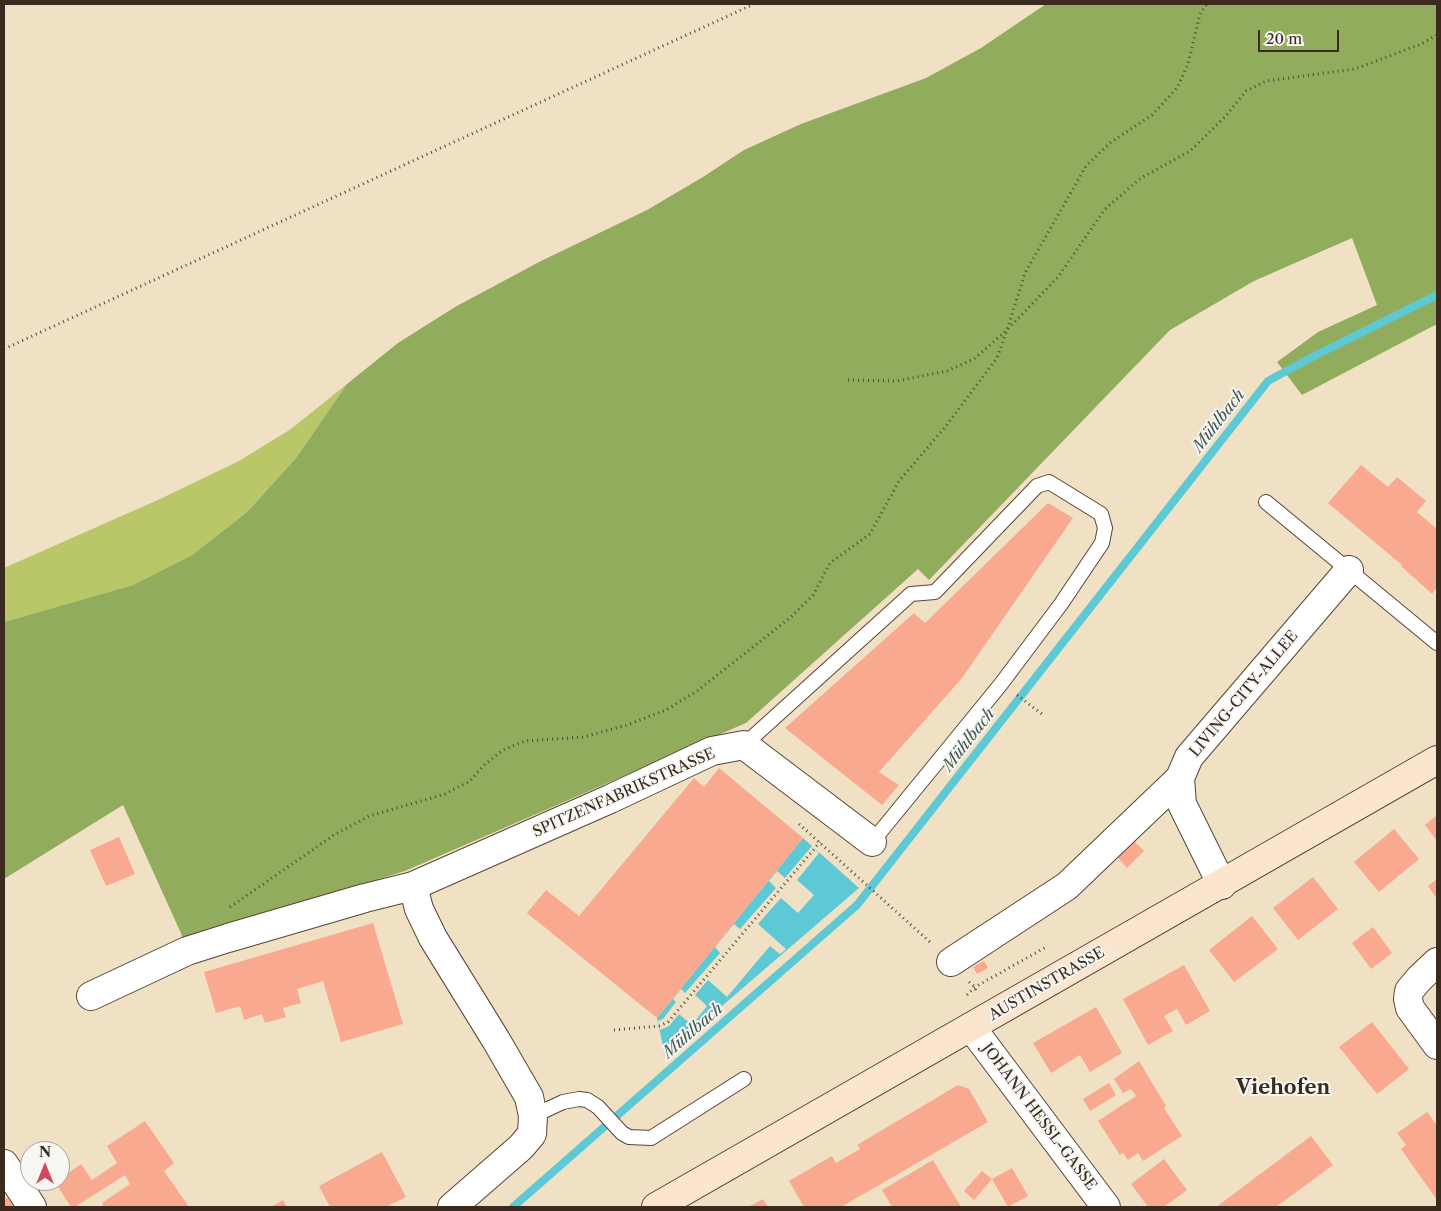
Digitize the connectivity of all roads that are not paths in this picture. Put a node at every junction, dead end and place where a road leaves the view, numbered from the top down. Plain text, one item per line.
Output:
1 (1266, 502) dead end
2 (1349, 570) junction
3 (1437, 643) edge
4 (744, 745) junction
5 (1437, 760) edge
6 (1180, 778) junction
7 (872, 842) joint
8 (1222, 885) junction
9 (413, 886) junction
10 (951, 962) road end
11 (1437, 962) edge
12 (91, 996) dead end
13 (971, 1027) junction
14 (1437, 1045) edge
15 (744, 1079) dead end
16 (533, 1116) junction
17 (4, 1164) edge
18 (32, 1207) edge
19 (452, 1207) edge
20 (656, 1207) edge
21 (1106, 1207) edge

1 - 2 lane
2 - 3 lane
2 - 6 street, LIVING-CITY-ALLEE
4 - 7 street
4 - 7 lane
4 - 9 street, SPITZENFABRIKSTRASSE
5 - 8 main road, AUSTINSTRASSE
6 - 8 street
6 - 10 street
8 - 13 main road, AUSTINSTRASSE
9 - 12 street, SPITZENFABRIKSTRASSE
9 - 16 street
11 - 14 street
13 - 20 main road, AUSTINSTRASSE
13 - 21 street, JOHANN HESSL-GASSE
15 - 16 lane
16 - 19 street
17 - 18 street

